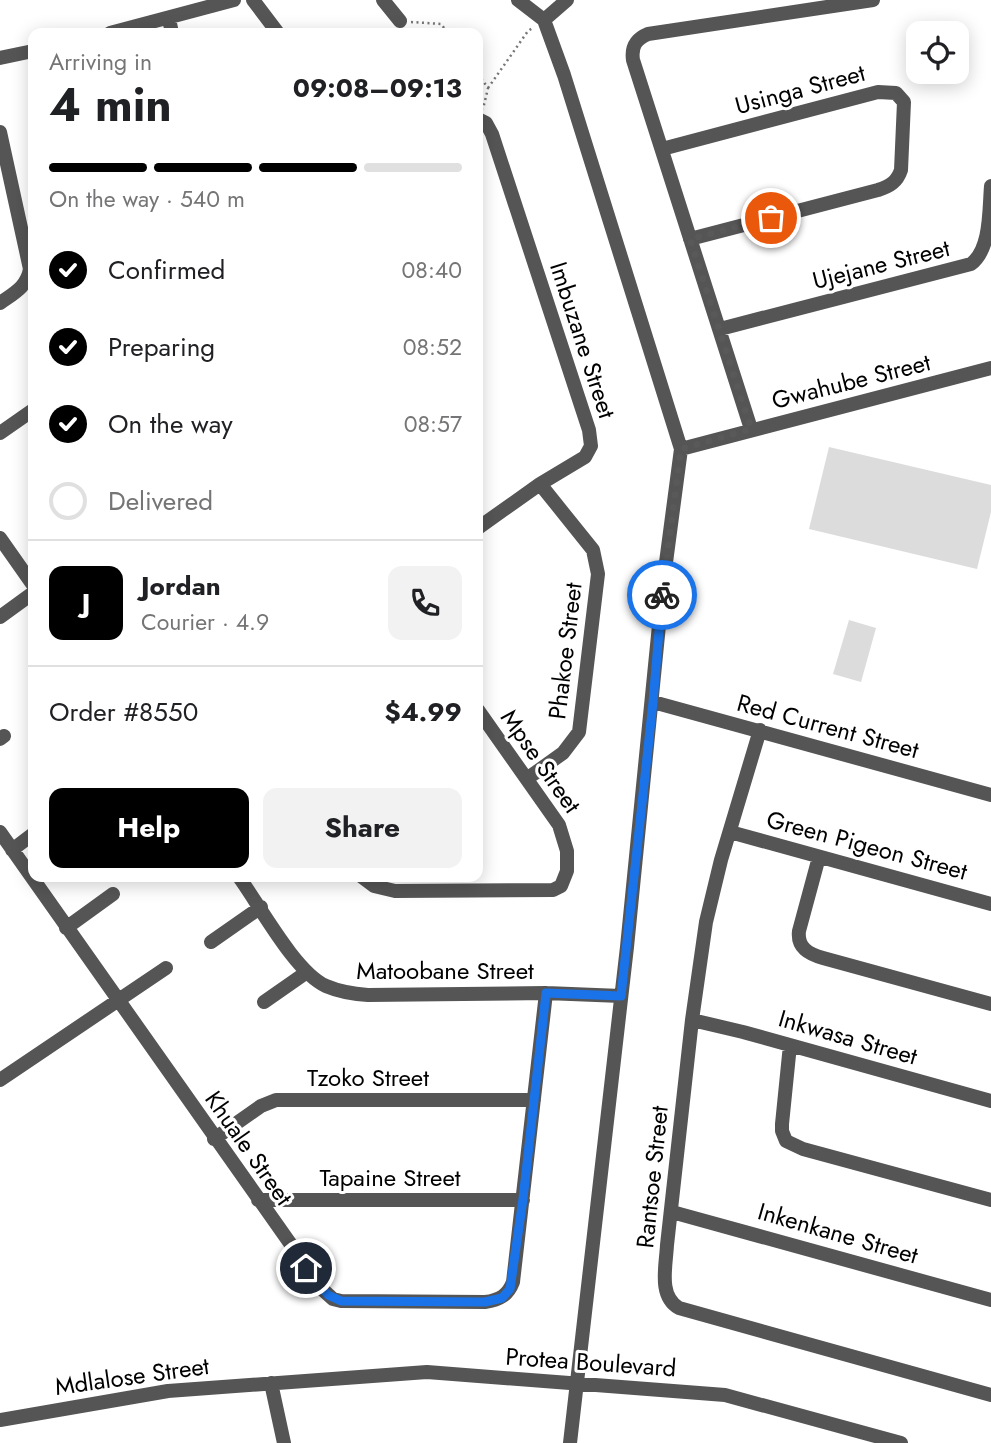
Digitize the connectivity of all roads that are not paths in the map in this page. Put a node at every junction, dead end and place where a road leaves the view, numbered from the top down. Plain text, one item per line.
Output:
1 (234, 0) edge
2 (253, 0) edge
3 (383, 0) edge
4 (518, 0) edge
5 (567, 0) edge
6 (873, 0) edge
7 (544, 20) junction
8 (400, 21) road end
9 (170, 26) edge
10 (274, 28) edge
11 (28, 52) edge
12 (0, 58) edge
13 (483, 121) edge
14 (0, 132) edge
15 (662, 149) junction
16 (991, 186) edge
17 (690, 239) junction
18 (28, 260) edge
19 (28, 279) edge
20 (0, 303) edge
21 (720, 329) junction
22 (991, 368) edge
23 (28, 413) edge
24 (751, 429) junction
25 (0, 433) edge
26 (681, 449) junction
27 (540, 484) junction
28 (483, 524) edge
29 (0, 538) edge
30 (28, 578) edge
31 (28, 597) edge
32 (0, 617) edge
33 (653, 702) junction
34 (483, 717) edge
35 (760, 730) junction
36 (527, 778) junction
37 (990, 790) edge
38 (0, 832) edge
39 (730, 832) junction
40 (28, 838) edge
41 (12, 850) junction
42 (819, 857) junction
43 (28, 873) edge
44 (34, 882) edge
45 (243, 882) edge
46 (369, 882) edge
47 (456, 884) edge
48 (113, 894) dead end
49 (991, 904) edge
50 (261, 907) junction
51 (66, 928) junction
52 (211, 942) dead end
53 (166, 968) dead end
54 (306, 971) junction
55 (546, 993) junction
56 (621, 996) junction
57 (117, 1000) junction
58 (264, 1002) dead end
59 (991, 1004) edge
60 (692, 1020) junction
61 (790, 1045) junction
62 (0, 1080) edge
63 (534, 1100) junction
64 (991, 1101) edge
65 (214, 1139) junction
66 (523, 1199) junction
67 (258, 1200) junction
68 (991, 1200) edge
69 (672, 1212) junction
70 (991, 1300) edge
71 (271, 1383) junction
72 (578, 1383) junction
73 (991, 1395) edge
74 (0, 1420) edge
75 (284, 1443) edge
76 (570, 1443) edge
77 (901, 1443) edge

1 - 9 street
2 - 10 street
3 - 8 street
4 - 7 street
5 - 7 street
6 - 15 street
7 - 26 street
11 - 12 street
13 - 27 street, Imbuzane Street
14 - 18 street
15 - 17 street
15 - 17 street, Usinga Street
16 - 21 street, Ujejane Street
17 - 21 street
19 - 20 street
21 - 24 street
22 - 24 street, Gwahube Street
23 - 25 street
24 - 26 street, Gwahube Street
26 - 33 street
27 - 28 street, Imbuzane Street
27 - 36 street, Phakoe Street
29 - 30 street
31 - 32 street
33 - 35 street, Red Current Street
33 - 56 street
34 - 36 street, Mpse Street
35 - 37 street, Red Current Street
35 - 39 street, Rantsoe Street
36 - 47 street, Mpse Street
38 - 41 street, Khuale Street
39 - 42 street, Green Pigeon Street
39 - 60 street, Rantsoe Street
40 - 41 street
41 - 43 street, Khuale Street
42 - 49 street, Green Pigeon Street
42 - 59 street
44 - 51 street, Khuale Street
45 - 50 street, Matoobane Street
46 - 47 street, Mpse Street
48 - 51 street
50 - 52 street
50 - 54 street, Matoobane Street
51 - 57 street, Khuale Street
53 - 57 street
54 - 55 street, Matoobane Street
54 - 58 street
55 - 56 street, Matoobane Street
55 - 63 street, Khuale Street
56 - 72 street
57 - 62 street
57 - 65 street, Khuale Street
60 - 61 street, Inkwasa Street
60 - 69 street, Rantsoe Street
61 - 64 street, Inkwasa Street
61 - 68 street
63 - 65 street, Tzoko Street
63 - 66 street, Khuale Street
65 - 67 street, Khuale Street
66 - 67 street, Tapaine Street
66 - 67 street, Khuale Street
69 - 70 street, Inkenkane Street
69 - 73 street, Rantsoe Street
71 - 72 street, Protea Boulevard
71 - 74 street, Mdlalose Street
71 - 75 street
72 - 76 street
72 - 77 street, Protea Boulevard

